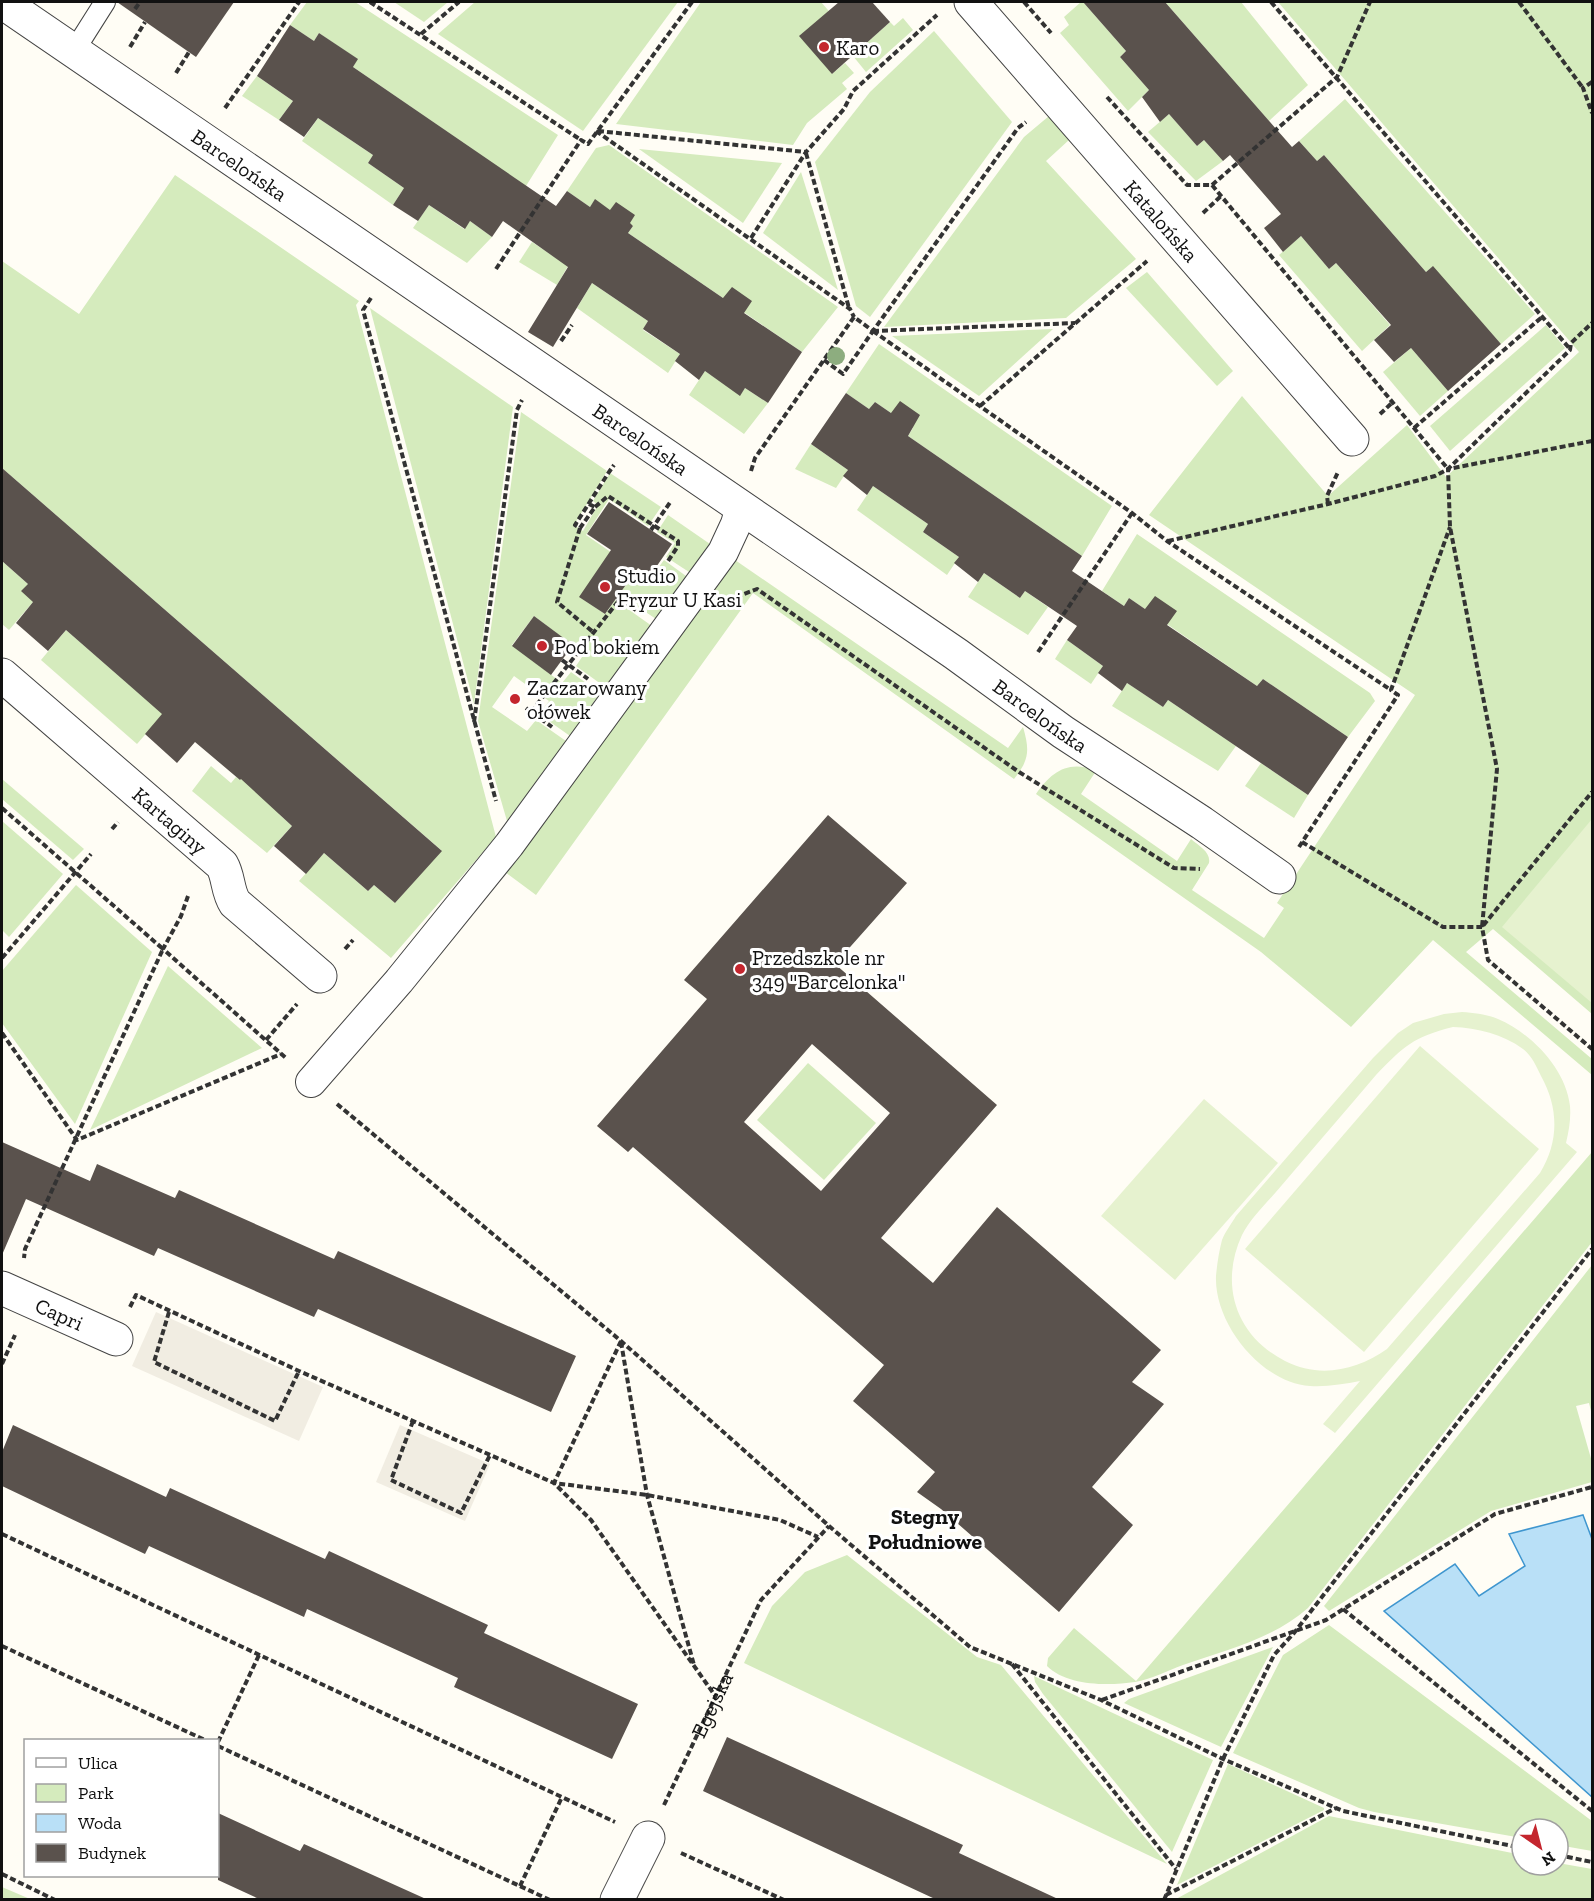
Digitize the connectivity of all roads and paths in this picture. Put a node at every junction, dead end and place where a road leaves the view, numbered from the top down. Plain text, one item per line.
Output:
1 (2, 2) edge
2 (105, 2) edge
3 (299, 2) edge
4 (370, 2) edge
5 (459, 2) edge
6 (692, 2) edge
7 (1024, 2) edge
8 (1272, 2) edge
9 (1370, 2) edge
10 (1519, 2) edge
11 (956, 6) edge
12 (145, 22) dead end
13 (420, 35) junction
14 (1055, 37) dead end
15 (129, 48) dead end
16 (74, 51) junction
17 (189, 52) dead end
18 (176, 74) dead end
19 (1337, 77) junction
20 (1593, 82) edge
21 (1583, 88) junction
22 (1101, 90) dead end
23 (225, 108) dead end
24 (1593, 113) edge
25 (1027, 121) dead end
26 (596, 131) junction
27 (581, 140) junction
28 (806, 152) junction
29 (1212, 185) junction
30 (751, 238) junction
31 (496, 269) dead end
32 (1133, 273) dead end
33 (375, 291) dead end
34 (850, 309) junction
35 (854, 317) junction
36 (1542, 317) junction
37 (1076, 323) junction
38 (1593, 323) edge
39 (873, 332) junction
40 (1570, 350) junction
41 (824, 360) junction
42 (527, 393) dead end
43 (980, 406) junction
44 (1414, 428) junction
45 (1352, 439) dead end
46 (1593, 441) edge
47 (620, 456) dead end
48 (756, 458) dead end
49 (1448, 469) junction
50 (675, 495) dead end
51 (1328, 496) dead end
52 (589, 504) junction
53 (1328, 504) junction
54 (595, 507) junction
55 (741, 507) junction
56 (1132, 513) junction
57 (654, 525) junction
58 (1450, 527) junction
59 (580, 528) junction
60 (651, 530) dead end
61 (1167, 541) junction
62 (668, 561) dead end
63 (620, 599) dead end
64 (727, 600) dead end
65 (592, 633) junction
66 (1038, 652) dead end
67 (562, 660) dead end
68 (568, 664) junction
69 (2, 675) edge
70 (594, 684) dead end
71 (1391, 690) junction
72 (526, 708) dead end
73 (531, 712) junction
74 (474, 725) junction
75 (559, 732) dead end
76 (1593, 792) edge
77 (2, 808) edge
78 (509, 845) junction
79 (91, 854) dead end
80 (1206, 869) dead end
81 (76, 872) junction
82 (1279, 877) dead end
83 (188, 896) dead end
84 (1482, 927) junction
85 (353, 940) dead end
86 (347, 947) dead end
87 (163, 949) junction
88 (2, 958) edge
89 (320, 976) dead end
90 (288, 1014) dead end
91 (2, 1033) edge
92 (266, 1040) junction
93 (1593, 1049) edge
94 (282, 1054) junction
95 (311, 1082) junction
96 (77, 1140) junction
97 (1593, 1249) edge
98 (24, 1259) dead end
99 (2, 1288) edge
100 (136, 1295) dead end
101 (170, 1312) junction
102 (15, 1332) dead end
103 (116, 1339) dead end
104 (621, 1341) junction
105 (2, 1364) edge
106 (299, 1371) junction
107 (413, 1421) junction
108 (490, 1455) junction
109 (554, 1484) junction
110 (1593, 1486) edge
111 (647, 1495) junction
112 (829, 1526) junction
113 (2, 1537) edge
114 (818, 1537) junction
115 (1343, 1609) junction
116 (1294, 1633) junction
117 (2, 1646) edge
118 (259, 1655) junction
119 (1011, 1663) junction
120 (695, 1670) junction
121 (716, 1697) junction
122 (1101, 1700) junction
123 (203, 1739) edge
124 (219, 1742) edge
125 (219, 1744) edge
126 (1223, 1758) junction
127 (562, 1797) junction
128 (1336, 1808) junction
129 (1593, 1811) edge
130 (648, 1838) junction
131 (1510, 1845) edge
132 (1570, 1857) edge
133 (1593, 1862) edge
134 (1176, 1869) junction
135 (2, 1874) edge
136 (520, 1886) junction
137 (1165, 1898) edge
138 (55, 1899) edge
139 (550, 1899) edge
140 (617, 1899) edge
141 (784, 1899) edge

1 - 16 street, Barcelońska
2 - 16 lane
3 - 23 path
4 - 13 path
5 - 13 path
6 - 26 path
7 - 14 path
8 - 19 path
9 - 19 path
10 - 21 path
11 - 28 path
11 - 45 street, Katalońska
12 - 15 path
13 - 27 path
16 - 55 street, Barcelońska
17 - 18 path
19 - 29 path
19 - 36 path
20 - 21 path
21 - 24 path
22 - 29 path
25 - 39 path
26 - 27 path
26 - 28 path
26 - 30 path
27 - 31 path
28 - 30 path
28 - 34 path
29 - 44 path
30 - 34 path
32 - 37 path
33 - 74 path
34 - 35 path
35 - 39 path
35 - 41 path
36 - 40 path
36 - 44 path
37 - 39 path
37 - 43 path
38 - 40 path
39 - 41 path
39 - 43 path
40 - 49 path
41 - 48 path
42 - 74 path
43 - 56 path
44 - 49 path
46 - 49 path
47 - 52 path
49 - 53 path
49 - 58 path
50 - 57 path
51 - 53 path
52 - 54 path
52 - 59 path
53 - 61 path
54 - 57 path
54 - 59 path
55 - 78 street
55 - 82 street, Barcelońska
56 - 61 path
56 - 66 path
57 - 60 path
57 - 62 path
58 - 71 path
58 - 84 path
59 - 65 path
61 - 71 path
63 - 65 path
64 - 80 path
65 - 68 path
67 - 68 path
68 - 70 path
68 - 73 path
69 - 89 street, Kartaginy
71 - 84 path
72 - 73 path
73 - 75 path
74 - 78 path
76 - 84 path
77 - 81 path
78 - 95 street
79 - 81 path
81 - 87 path
81 - 88 path
83 - 87 path
84 - 93 path
85 - 86 path
87 - 92 path
87 - 96 path
90 - 92 path
91 - 96 path
92 - 94 path
94 - 95 path
94 - 96 path
95 - 104 path
96 - 98 path
97 - 116 path
99 - 103 street, Capri
100 - 101 path
101 - 106 path
101 - 106 path
102 - 105 path
104 - 109 path
104 - 111 path
104 - 112 path
106 - 107 path
107 - 108 path
107 - 108 path
108 - 109 path
109 - 111 path
109 - 120 path
110 - 115 path
111 - 114 path
111 - 120 path
112 - 114 path, Egejska
112 - 119 path
113 - 118 path
114 - 121 path, Egejska
115 - 116 path
115 - 129 path
116 - 122 path
116 - 126 path
117 - 123 path
118 - 124 path
118 - 127 path
119 - 122 path
119 - 134 path
120 - 121 path
121 - 130 path, Egejska
122 - 126 path
125 - 136 path
126 - 128 path
126 - 134 path
127 - 130 path
127 - 136 path
128 - 131 path
128 - 137 path
130 - 140 street
130 - 141 path
132 - 133 path
134 - 137 path
135 - 138 path
136 - 139 path

